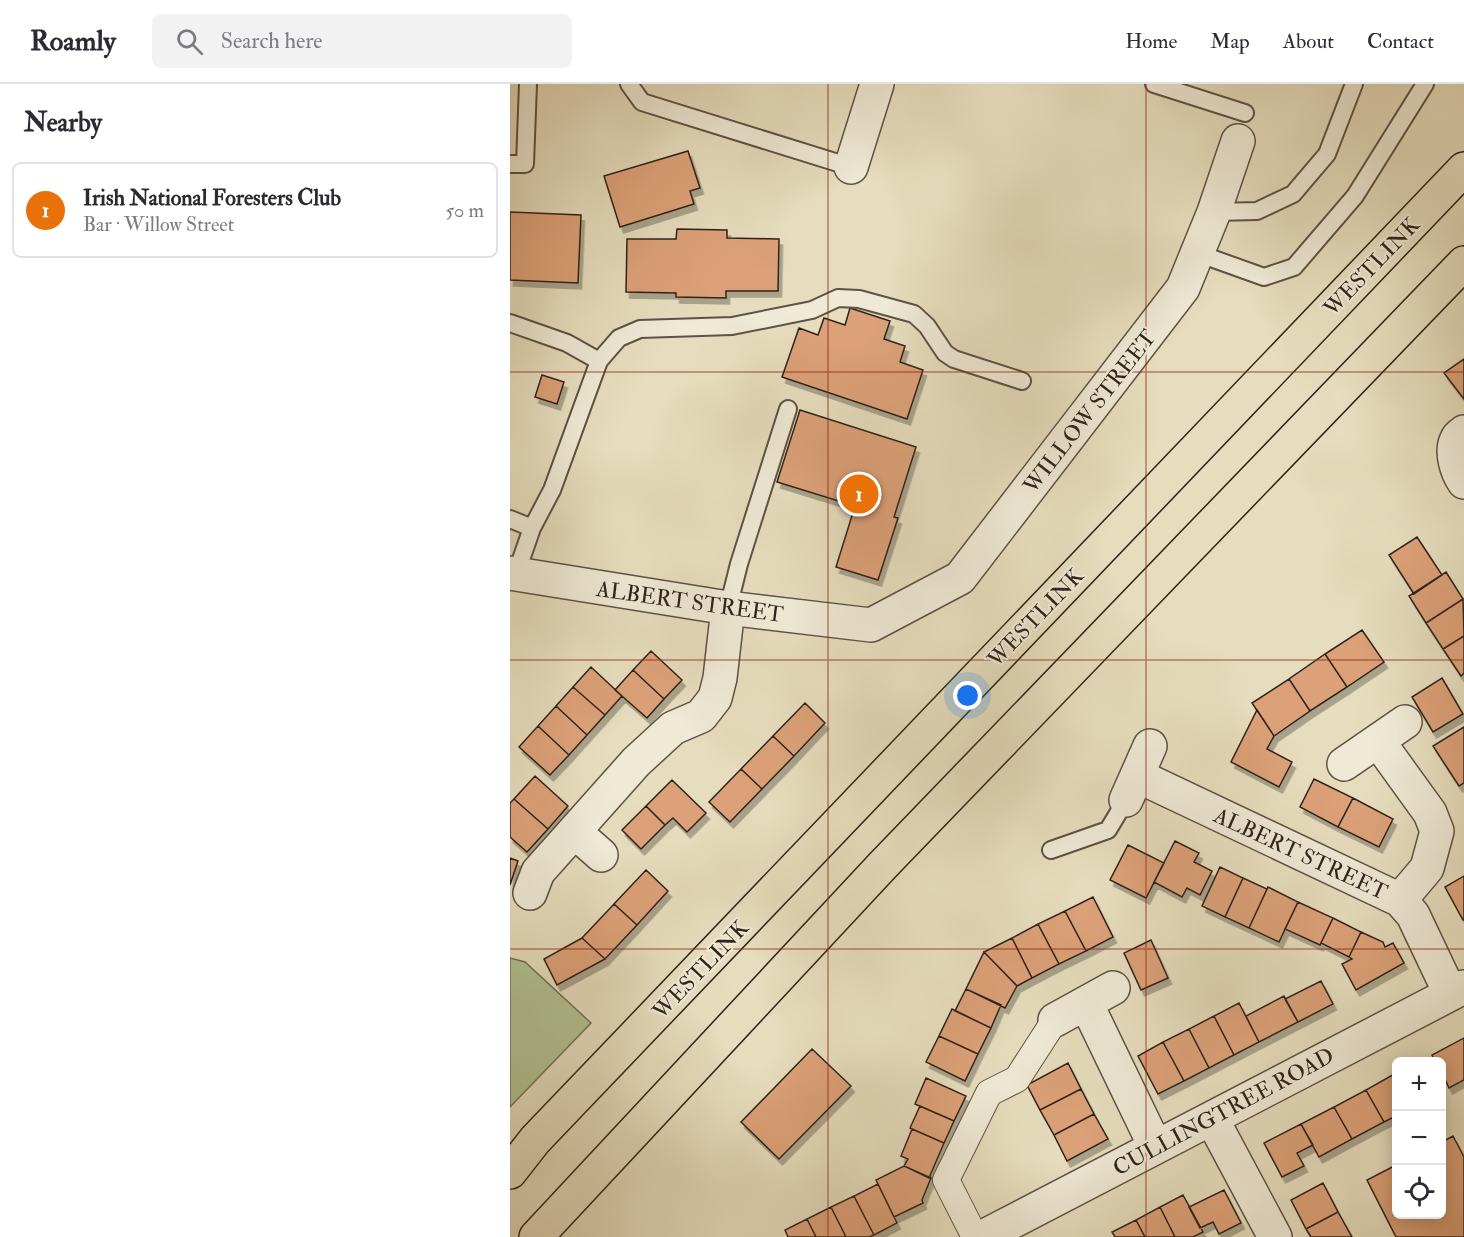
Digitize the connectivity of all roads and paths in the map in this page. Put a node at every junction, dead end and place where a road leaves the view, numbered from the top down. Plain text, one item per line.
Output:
1 (528, 84) edge
2 (629, 84) edge
3 (877, 84) edge
4 (1154, 84) edge
5 (1354, 84) edge
6 (1425, 84) edge
7 (1242, 127) joint
8 (510, 164) edge
9 (851, 167) joint
10 (1464, 169) edge
11 (1214, 212) junction
12 (1197, 253) junction
13 (1464, 263) edge
14 (510, 323) edge
15 (599, 360) junction
16 (1022, 381) dead end
17 (788, 409) dead end
18 (510, 519) edge
19 (532, 528) junction
20 (513, 574) edge
21 (728, 608) junction
22 (871, 625) joint
23 (1405, 722) dead end
24 (1378, 741) junction
25 (1150, 746) dead end
26 (1344, 764) dead end
27 (1132, 788) junction
28 (575, 832) junction
29 (1051, 850) dead end
30 (601, 855) dead end
31 (530, 893) dead end
32 (1400, 900) junction
33 (1457, 990) edge
34 (1055, 1020) joint
35 (1212, 1119) junction
36 (1155, 1146) junction
37 (523, 1150) edge
38 (510, 1172) edge
39 (573, 1198) junction
40 (1002, 1233) edge
41 (536, 1237) edge
42 (551, 1237) edge
43 (975, 1237) edge
44 (1275, 1237) edge

1 - 8 lane
2 - 9 lane
3 - 9 street
4 - 7 lane
5 - 11 lane
6 - 12 lane
7 - 11 street, WILLOW STREET
10 - 37 highway, WESTLINK
11 - 12 street, WILLOW STREET
12 - 22 street, WILLOW STREET
13 - 39 highway
14 - 15 lane
15 - 16 lane
15 - 19 lane
17 - 21 lane
18 - 19 lane
19 - 20 lane
20 - 21 street, ALBERT STREET
21 - 22 street, ALBERT STREET
21 - 28 street
23 - 24 street
24 - 26 street
24 - 32 street
25 - 27 street
27 - 29 lane
27 - 32 street, ALBERT STREET
28 - 30 street
28 - 31 street
32 - 33 street, ALBERT STREET
33 - 35 street, CULLINGTREE ROAD
34 - 36 street
34 - 43 street
35 - 36 street, CULLINGTREE ROAD
35 - 44 street
36 - 40 street, CULLINGTREE ROAD
37 - 38 highway, WESTLINK
39 - 41 highway
39 - 42 highway

